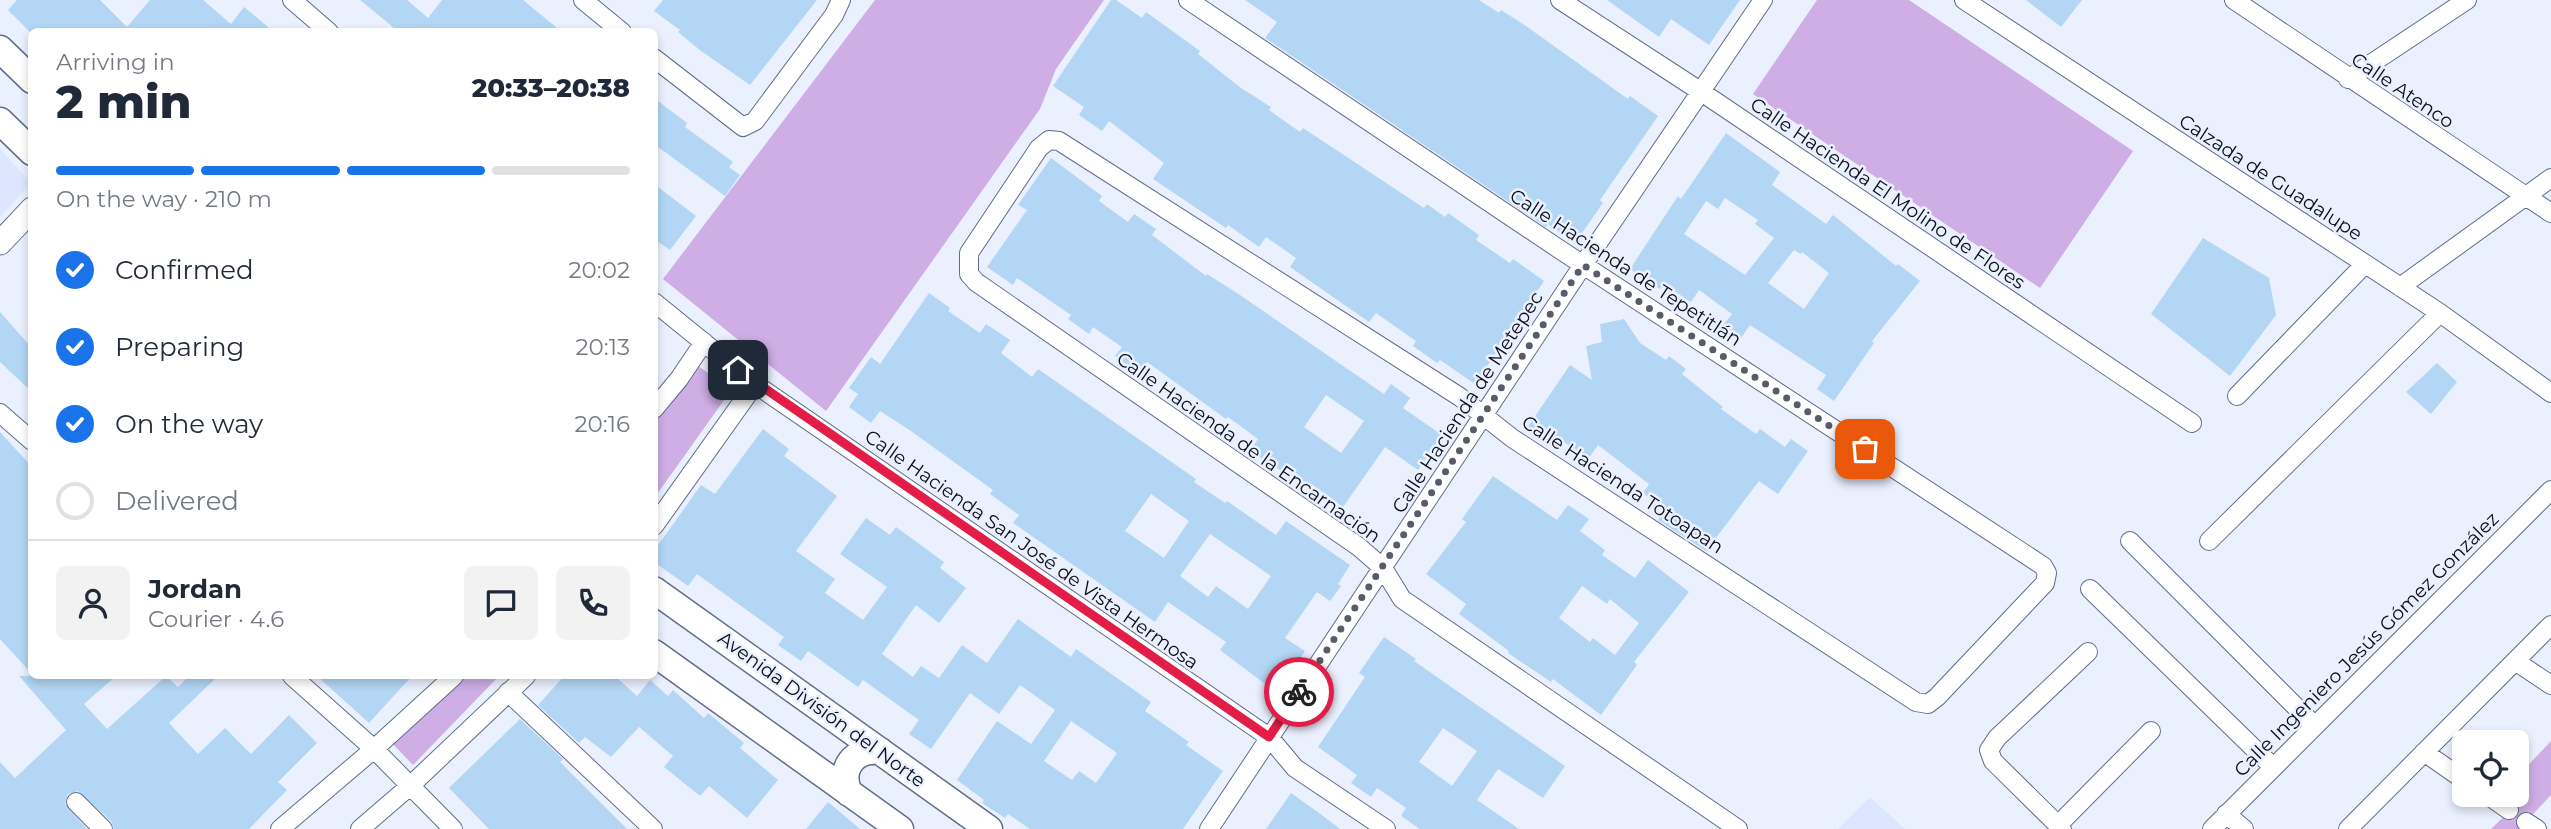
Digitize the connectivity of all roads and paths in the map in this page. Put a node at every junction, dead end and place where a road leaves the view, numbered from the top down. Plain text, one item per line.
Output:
1 (292, 0) edge
2 (583, 0) edge
3 (841, 0) edge
4 (1188, 0) edge
5 (1560, 0) edge
6 (1763, 0) edge
7 (1964, 0) edge
8 (2234, 0) edge
9 (2467, 0) edge
10 (324, 28) edge
11 (617, 28) edge
12 (0, 49) edge
13 (658, 61) edge
14 (28, 76) edge
15 (2348, 79) junction
16 (1700, 91) junction
17 (0, 121) edge
18 (1059, 141) joint
19 (28, 148) edge
20 (2551, 178) edge
21 (2525, 197) junction
22 (28, 213) edge
23 (2551, 214) edge
24 (0, 243) edge
25 (2365, 264) junction
26 (1583, 265) junction
27 (2400, 287) junction
28 (658, 305) edge
29 (2440, 313) junction
30 (704, 342) junction
31 (755, 384) junction
32 (2551, 393) edge
33 (2237, 396) dead end
34 (658, 404) edge
35 (0, 413) edge
36 (1484, 415) junction
37 (2192, 423) dead end
38 (28, 438) edge
39 (2551, 489) edge
40 (658, 520) edge
41 (2130, 541) dead end
42 (2209, 541) dead end
43 (1383, 568) junction
44 (2090, 589) dead end
45 (658, 593) edge
46 (2551, 625) edge
47 (2088, 652) dead end
48 (658, 656) edge
49 (2515, 661) junction
50 (295, 679) edge
51 (451, 679) edge
52 (523, 679) edge
53 (2551, 685) edge
54 (508, 692) junction
55 (1916, 702) joint
56 (839, 721) junction
57 (2315, 726) junction
58 (2151, 731) dead end
59 (1269, 737) junction
60 (374, 749) junction
61 (880, 751) junction
62 (2424, 752) junction
63 (809, 764) junction
64 (2273, 767) junction
65 (2452, 772) edge
66 (410, 786) junction
67 (849, 793) junction
68 (76, 802) dead end
69 (2505, 807) edge
70 (2509, 810) dead end
71 (2226, 814) junction
72 (2060, 827) edge
73 (103, 829) edge
74 (280, 829) edge
75 (360, 829) edge
76 (453, 829) edge
77 (653, 829) edge
78 (900, 829) edge
79 (989, 829) edge
80 (1209, 829) edge
81 (1386, 829) edge
82 (1738, 829) edge
83 (2212, 829) edge
84 (2244, 829) edge
85 (2348, 829) edge

1 - 10 street
2 - 11 street
3 - 13 street
4 - 26 street, Calle Hacienda de Tepetitlán
5 - 16 street, Calle Hacienda El Molino de Flores
6 - 16 street, Calle Hacienda de Metepec
7 - 25 street, Calzada de Guadalupe
8 - 15 street, Calle Atenco
9 - 15 street
12 - 14 main road
15 - 21 street, Calle Atenco
16 - 26 street, Calle Hacienda de Metepec
16 - 37 street, Calle Hacienda El Molino de Flores
17 - 19 main road
18 - 36 street, Calle Hacienda Totoapan
18 - 43 street, Calle Hacienda de la Encarnación
20 - 21 street
21 - 23 street, Calle Atenco
21 - 27 street
22 - 24 street
25 - 27 street, Calzada de Guadalupe
25 - 33 street
26 - 36 street, Calle Hacienda de Metepec
26 - 55 street, Calle Hacienda de Tepetitlán
27 - 29 street, Calzada de Guadalupe
28 - 30 street, Calle Hacienda San José de Vista Hermosa
29 - 32 street, Calzada de Guadalupe
29 - 42 street
30 - 31 street, Calle Hacienda San José de Vista Hermosa
30 - 34 street
31 - 40 street
31 - 59 street, Calle Hacienda San José de Vista Hermosa
35 - 38 street
36 - 43 street, Calle Hacienda de Metepec
36 - 55 street, Calle Hacienda Totoapan
39 - 57 street, Calle Ingeniero Jesús Gómez González
41 - 57 street
43 - 59 street, Calle Hacienda de Metepec
43 - 82 street, Calle Hacienda de la Encarnación
44 - 64 street
45 - 56 main road, Avenida División del Norte
46 - 49 street
47 - 72 street
48 - 63 main road
49 - 53 street
49 - 62 street
50 - 60 street
51 - 60 street
52 - 54 street
54 - 66 street
54 - 77 street
56 - 61 main road, Avenida División del Norte
56 - 63 main road
57 - 64 street, Calle Ingeniero Jesús Gómez González
58 - 72 street
59 - 80 street, Calle Hacienda de Metepec
59 - 81 street, Calle Hacienda San José de Vista Hermosa
60 - 66 street
60 - 74 street
61 - 67 main road
61 - 79 main road, Avenida División del Norte
62 - 65 street
62 - 85 street
63 - 67 main road
64 - 71 street, Calle Ingeniero Jesús Gómez González
66 - 75 street
66 - 76 street
67 - 78 main road
68 - 73 street
69 - 70 street
71 - 83 street, Calle Ingeniero Jesús Gómez González
71 - 84 street

